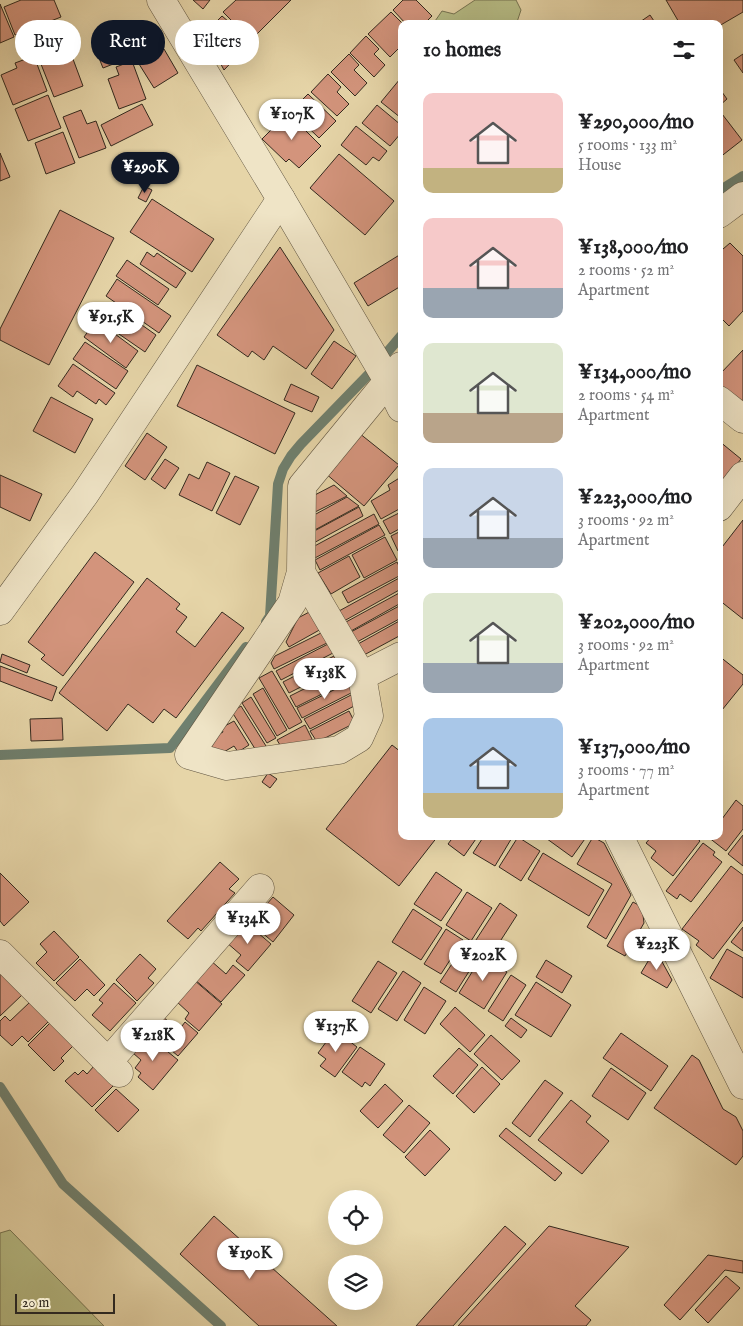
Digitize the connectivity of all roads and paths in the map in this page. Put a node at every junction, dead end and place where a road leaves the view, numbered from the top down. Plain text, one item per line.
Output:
1 (161, 0) edge
2 (743, 196) edge
3 (281, 199) junction
4 (723, 211) edge
5 (386, 368) edge
6 (398, 400) edge
7 (723, 403) edge
8 (743, 419) edge
9 (743, 476) edge
10 (723, 502) edge
11 (302, 572) junction
12 (0, 611) edge
13 (398, 658) edge
14 (362, 676) junction
15 (622, 840) edge
16 (260, 888) dead end
17 (0, 954) edge
18 (743, 1084) edge

1 - 3 street
2 - 4 street
3 - 5 street
3 - 12 street
5 - 6 street
5 - 11 street
7 - 8 street
9 - 10 street
11 - 14 street
11 - 14 street
13 - 14 street
15 - 18 street
16 - 17 street

